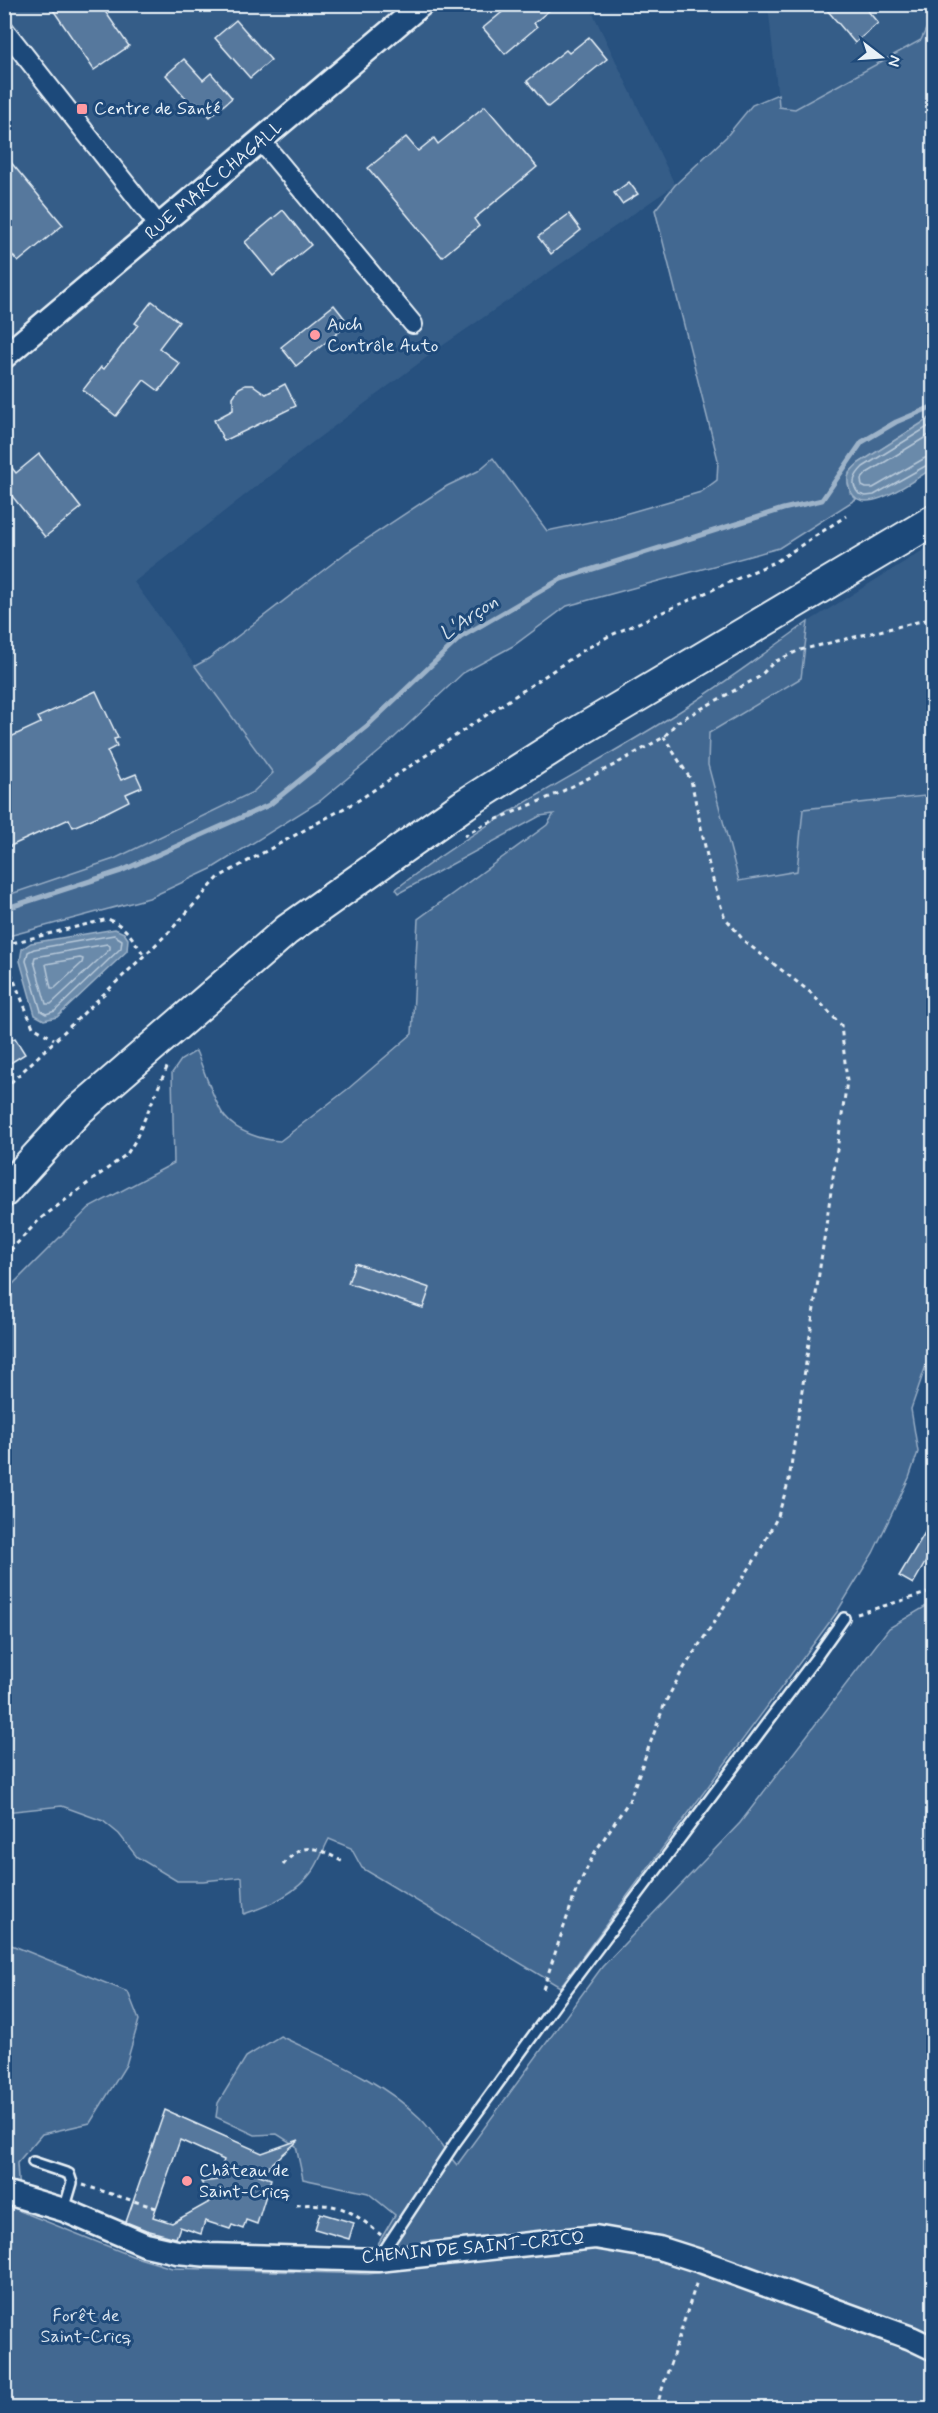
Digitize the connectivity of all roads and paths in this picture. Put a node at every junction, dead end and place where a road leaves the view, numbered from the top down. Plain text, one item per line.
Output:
1 (422, 4) edge
2 (4, 29) edge
3 (261, 141) junction
4 (159, 226) junction
5 (413, 324) dead end
6 (4, 357) edge
7 (846, 516) dead end
8 (933, 520) edge
9 (933, 618) edge
10 (664, 737) junction
11 (463, 836) dead end
12 (4, 945) edge
13 (144, 955) junction
14 (4, 956) edge
15 (54, 1039) junction
16 (170, 1062) dead end
17 (4, 1089) edge
18 (4, 1192) edge
19 (4, 1257) edge
20 (933, 1591) edge
21 (844, 1618) joint
22 (345, 1863) dead end
23 (283, 1865) dead end
24 (543, 1989) dead end
25 (33, 2162) dead end
26 (72, 2184) junction
27 (4, 2192) edge
28 (296, 2205) dead end
29 (156, 2208) dead end
30 (64, 2210) junction
31 (384, 2251) junction
32 (703, 2262) junction
33 (933, 2349) edge
34 (656, 2409) edge

1 - 3 street, RUE MARC CHAGALL
2 - 4 street
3 - 4 street, RUE MARC CHAGALL
3 - 5 street
4 - 6 street, RUE MARC CHAGALL
7 - 13 path
8 - 18 highway
9 - 10 path
10 - 11 path
10 - 24 path
12 - 13 path
13 - 15 path
14 - 15 path
15 - 17 path
16 - 19 path
20 - 21 path
21 - 31 lane
22 - 23 path
25 - 26 lane
26 - 29 path
26 - 30 lane
27 - 30 street, CHEMIN DE SAINT-CRICQ
28 - 31 path
30 - 31 street, CHEMIN DE SAINT-CRICQ
31 - 32 street, CHEMIN DE SAINT-CRICQ
32 - 33 street, CHEMIN DE SAINT-CRICQ
32 - 34 path

